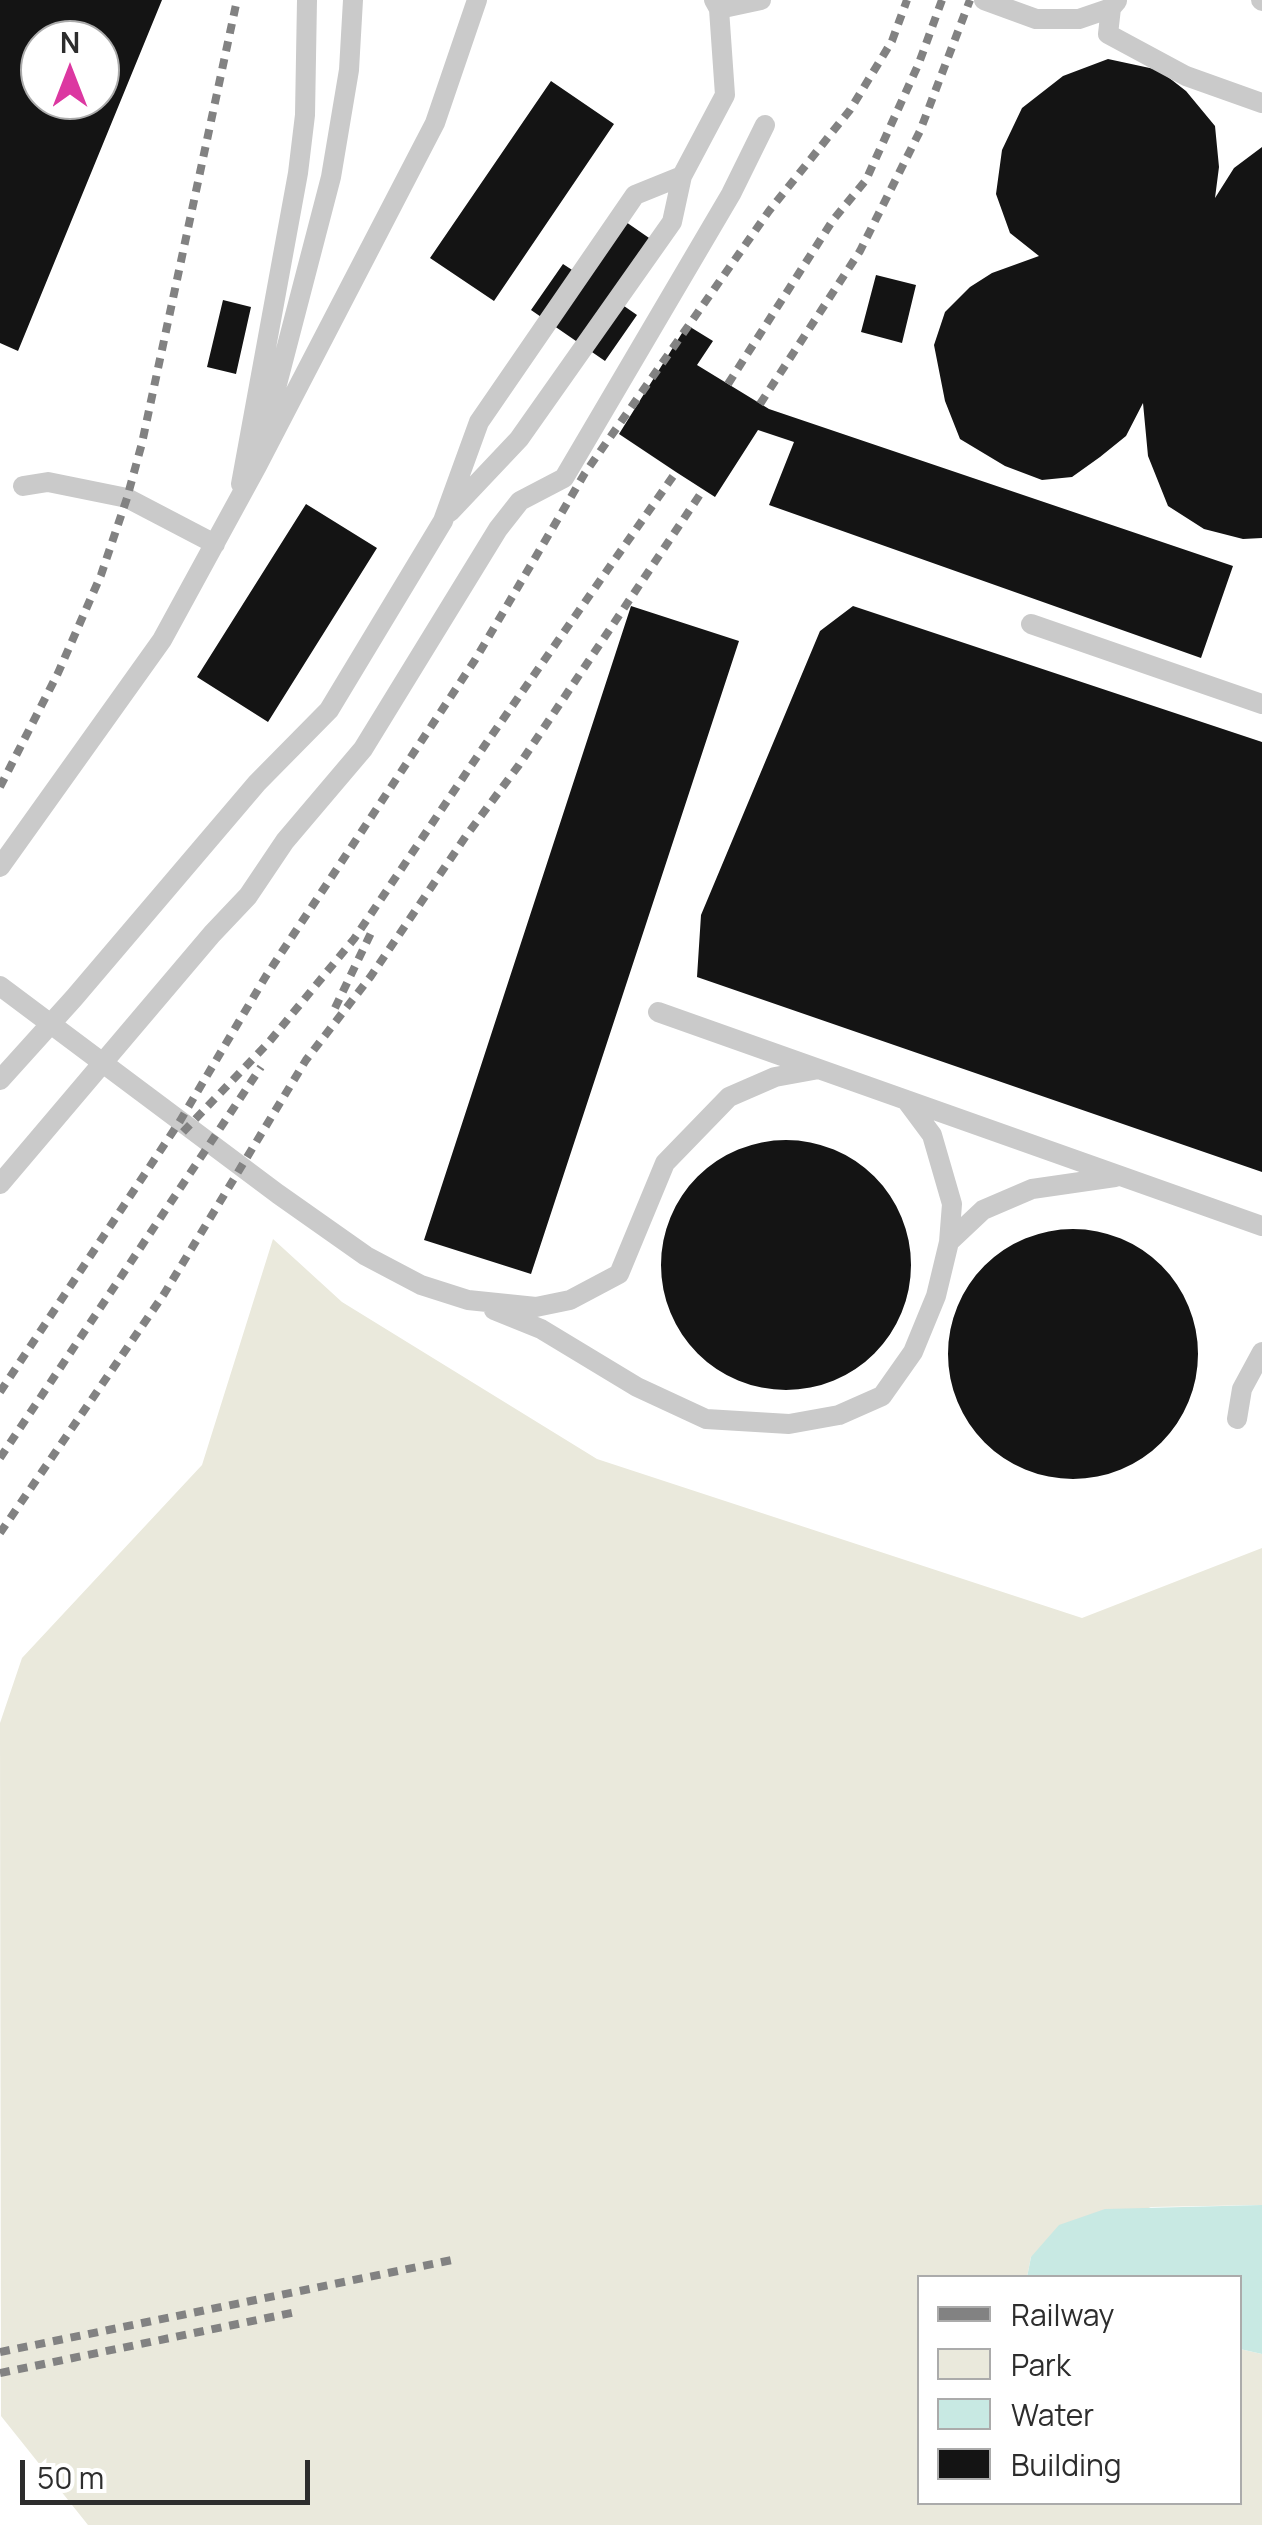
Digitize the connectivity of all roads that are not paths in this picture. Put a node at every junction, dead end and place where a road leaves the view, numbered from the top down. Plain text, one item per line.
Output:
1 (307, 0) edge
2 (353, 0) edge
3 (477, 0) edge
4 (760, 0) edge
5 (984, 0) edge
6 (717, 4) edge
7 (1115, 4) edge
8 (1262, 103) edge
9 (765, 125) dead end
10 (682, 176) junction
11 (253, 474) junction
12 (24, 486) dead end
13 (236, 505) junction
14 (443, 520) junction
15 (215, 544) junction
16 (1031, 624) dead end
17 (1262, 704) edge
18 (0, 868) edge
19 (0, 986) edge
20 (658, 1012) dead end
21 (51, 1024) junction
22 (103, 1063) junction
23 (819, 1069) junction
24 (0, 1080) edge
25 (906, 1100) junction
26 (1121, 1176) junction
27 (0, 1184) edge
28 (1262, 1226) edge
29 (949, 1242) junction
30 (468, 1300) junction
31 (1262, 1352) edge
32 (1238, 1419) dead end

1 - 13 lane
2 - 11 lane
3 - 11 lane
4 - 6 lane
5 - 7 lane
6 - 10 lane
7 - 8 lane
9 - 22 lane
10 - 14 lane
10 - 14 lane
11 - 13 lane
12 - 15 lane
13 - 15 lane
14 - 21 lane
15 - 18 lane
16 - 17 lane
19 - 21 lane
20 - 23 lane
21 - 22 lane
21 - 24 lane
22 - 27 lane
22 - 30 lane
23 - 25 lane
23 - 30 lane
25 - 26 lane
25 - 29 lane
26 - 28 lane
26 - 29 lane
29 - 30 lane
31 - 32 lane

